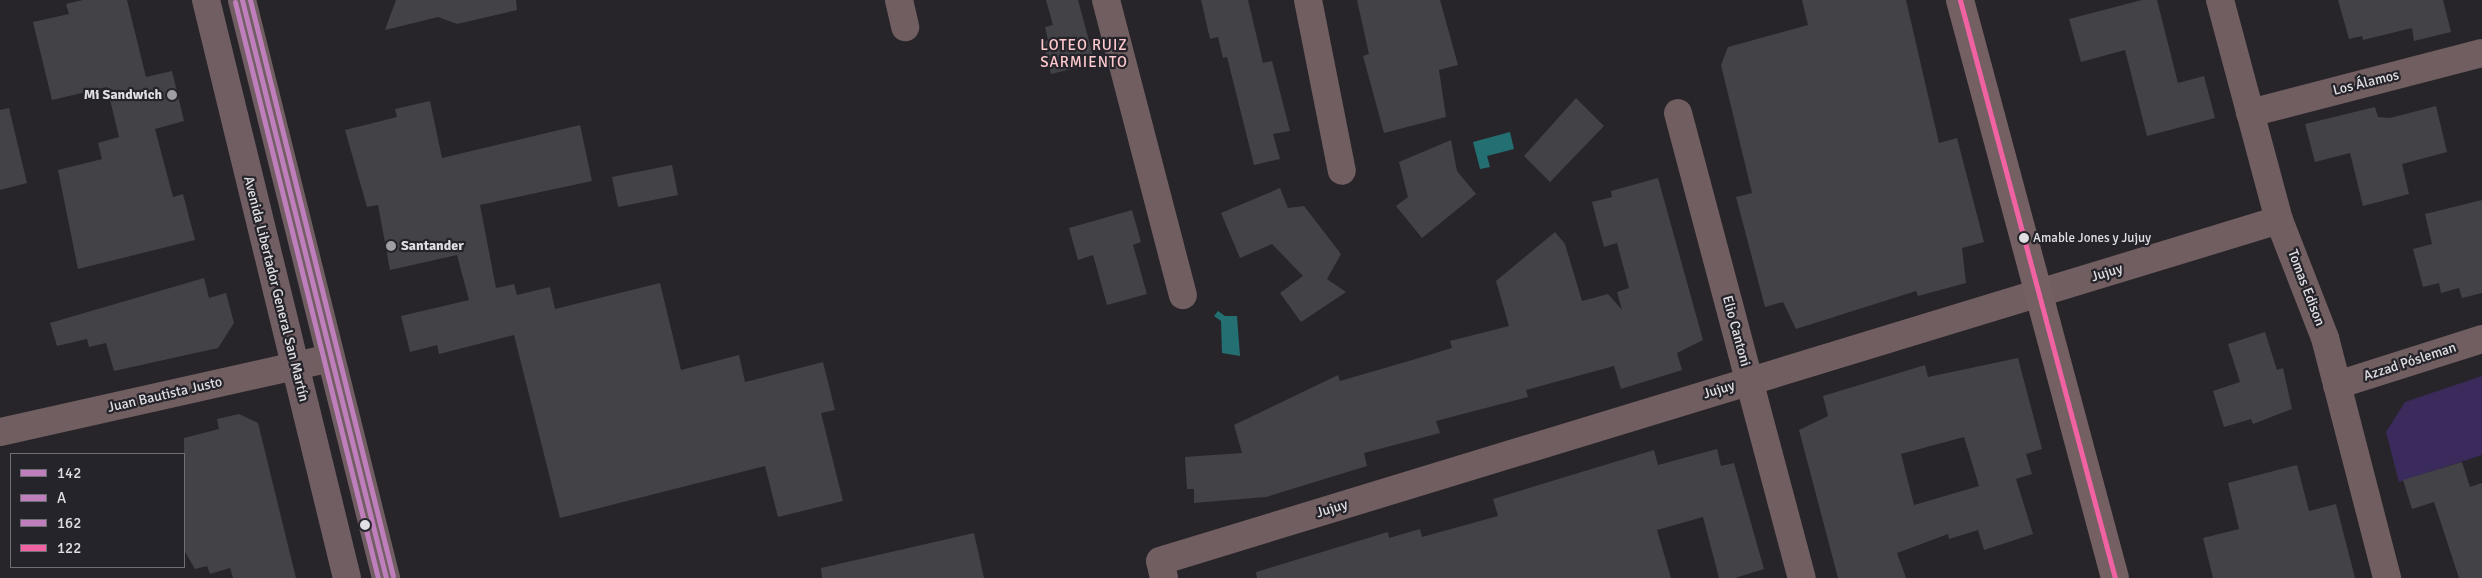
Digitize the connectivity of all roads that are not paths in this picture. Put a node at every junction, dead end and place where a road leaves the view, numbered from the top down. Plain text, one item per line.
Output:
1 (206, 0) edge
2 (242, 0) edge
3 (899, 0) edge
4 (1106, 0) edge
5 (1308, 0) edge
6 (1960, 0) edge
7 (2220, 0) edge
8 (904, 26) dead end
9 (2482, 54) edge
10 (1678, 112) dead end
11 (2250, 113) junction
12 (1342, 171) dead end
13 (2279, 220) junction
14 (2039, 294) junction
15 (1183, 295) dead end
16 (2482, 339) edge
17 (330, 358) junction
18 (294, 366) junction
19 (1749, 380) junction
20 (2337, 385) junction
21 (0, 432) edge
22 (1162, 570) edge
23 (347, 578) edge
24 (386, 578) edge
25 (1802, 578) edge
26 (2115, 578) edge
27 (2387, 578) edge

1 - 18 main road, Avenida Libertador General San Martín
2 - 17 main road
3 - 8 street
4 - 15 street
5 - 12 street
6 - 14 street
7 - 11 street, Tomas Edison
9 - 11 street, Los Álamos
10 - 19 street, Elio Cantoni
11 - 13 street, Tomas Edison
13 - 14 street, Jujuy
13 - 20 street, Tomas Edison
14 - 19 street, Jujuy
14 - 26 street
16 - 20 street, Azzad Pósleman
17 - 18 street, Juan Bautista Justo
17 - 24 main road
18 - 21 street, Juan Bautista Justo
18 - 23 main road, Avenida Libertador General San Martín
19 - 22 street, Jujuy
19 - 25 street, Elio Cantoni
20 - 27 street, Tomas Edison

